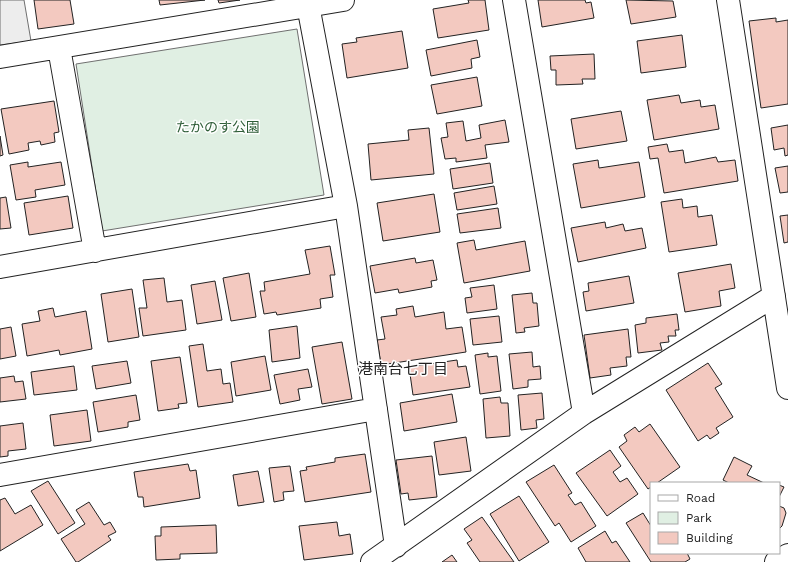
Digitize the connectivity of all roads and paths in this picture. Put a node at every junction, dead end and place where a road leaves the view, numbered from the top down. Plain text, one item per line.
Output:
1 (343, 0) edge
2 (514, 0) edge
3 (728, 0) edge
4 (308, 3) edge
5 (59, 48) junction
6 (0, 58) edge
7 (346, 206) junction
8 (95, 251) junction
9 (0, 267) edge
10 (774, 296) junction
11 (788, 388) edge
12 (376, 409) junction
13 (584, 413) junction
14 (0, 475) edge
15 (396, 546) junction
16 (788, 555) edge
17 (372, 562) edge
18 (776, 562) edge

1 - 4 street
2 - 13 street
3 - 10 street
4 - 5 street
4 - 7 street
5 - 6 street
5 - 8 street
7 - 8 street
7 - 12 street
8 - 9 street
10 - 11 street
10 - 13 street
12 - 14 street
12 - 15 street
13 - 15 street
15 - 17 street
16 - 18 street

